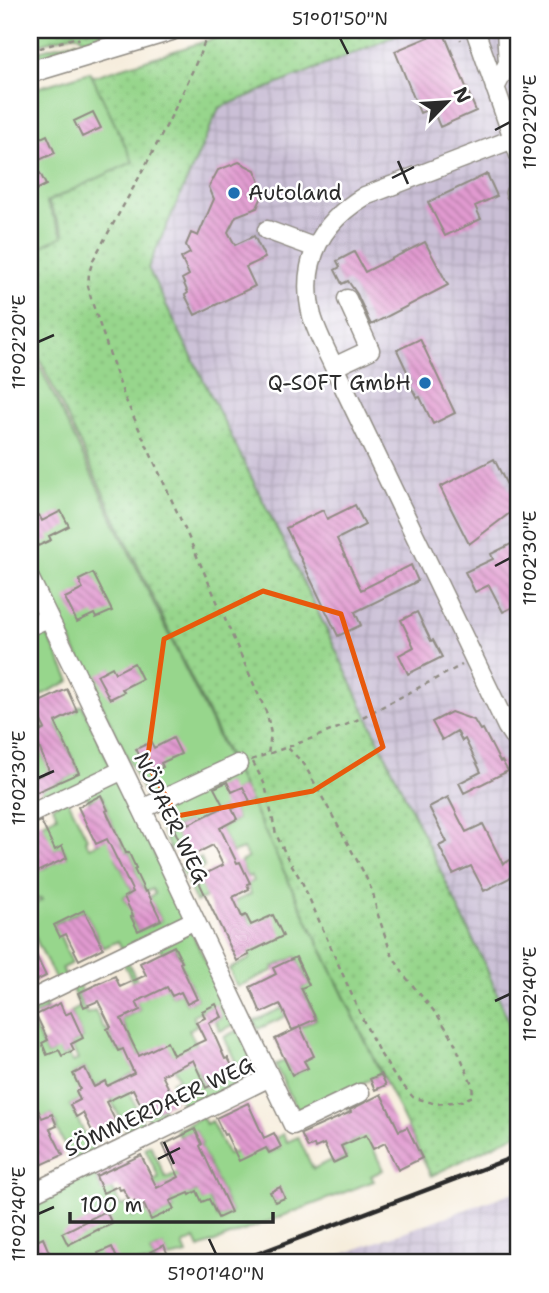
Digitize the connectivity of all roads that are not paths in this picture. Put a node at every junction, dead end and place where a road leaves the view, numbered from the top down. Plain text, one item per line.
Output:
1 (170, 30) edge
2 (475, 30) edge
3 (506, 30) edge
4 (30, 72) edge
5 (495, 88) junction
6 (516, 147) edge
7 (267, 230) dead end
8 (316, 248) junction
9 (346, 299) dead end
10 (334, 367) junction
11 (30, 579) edge
12 (440, 589) junction
13 (423, 598) dead end
14 (48, 618) junction
15 (30, 626) edge
16 (519, 745) edge
17 (245, 762) road end
18 (123, 770) junction
19 (142, 809) junction
20 (30, 814) edge
21 (195, 920) junction
22 (30, 1000) edge
23 (270, 1077) junction
24 (360, 1093) dead end
25 (30, 1194) edge

1 - 4 main road
2 - 5 street
3 - 5 street
5 - 6 street
6 - 8 street
7 - 8 street
8 - 10 street
9 - 10 street
10 - 12 street
11 - 14 street, NÖDAER WEG
12 - 13 street
12 - 16 street
14 - 15 street
14 - 18 street, NÖDAER WEG
17 - 19 street
18 - 19 street, NÖDAER WEG
18 - 20 street
19 - 21 street, NÖDAER WEG
21 - 22 street
21 - 23 street, NÖDAER WEG
23 - 24 street, SÖMMERDAER WEG
23 - 25 street, SÖMMERDAER WEG

